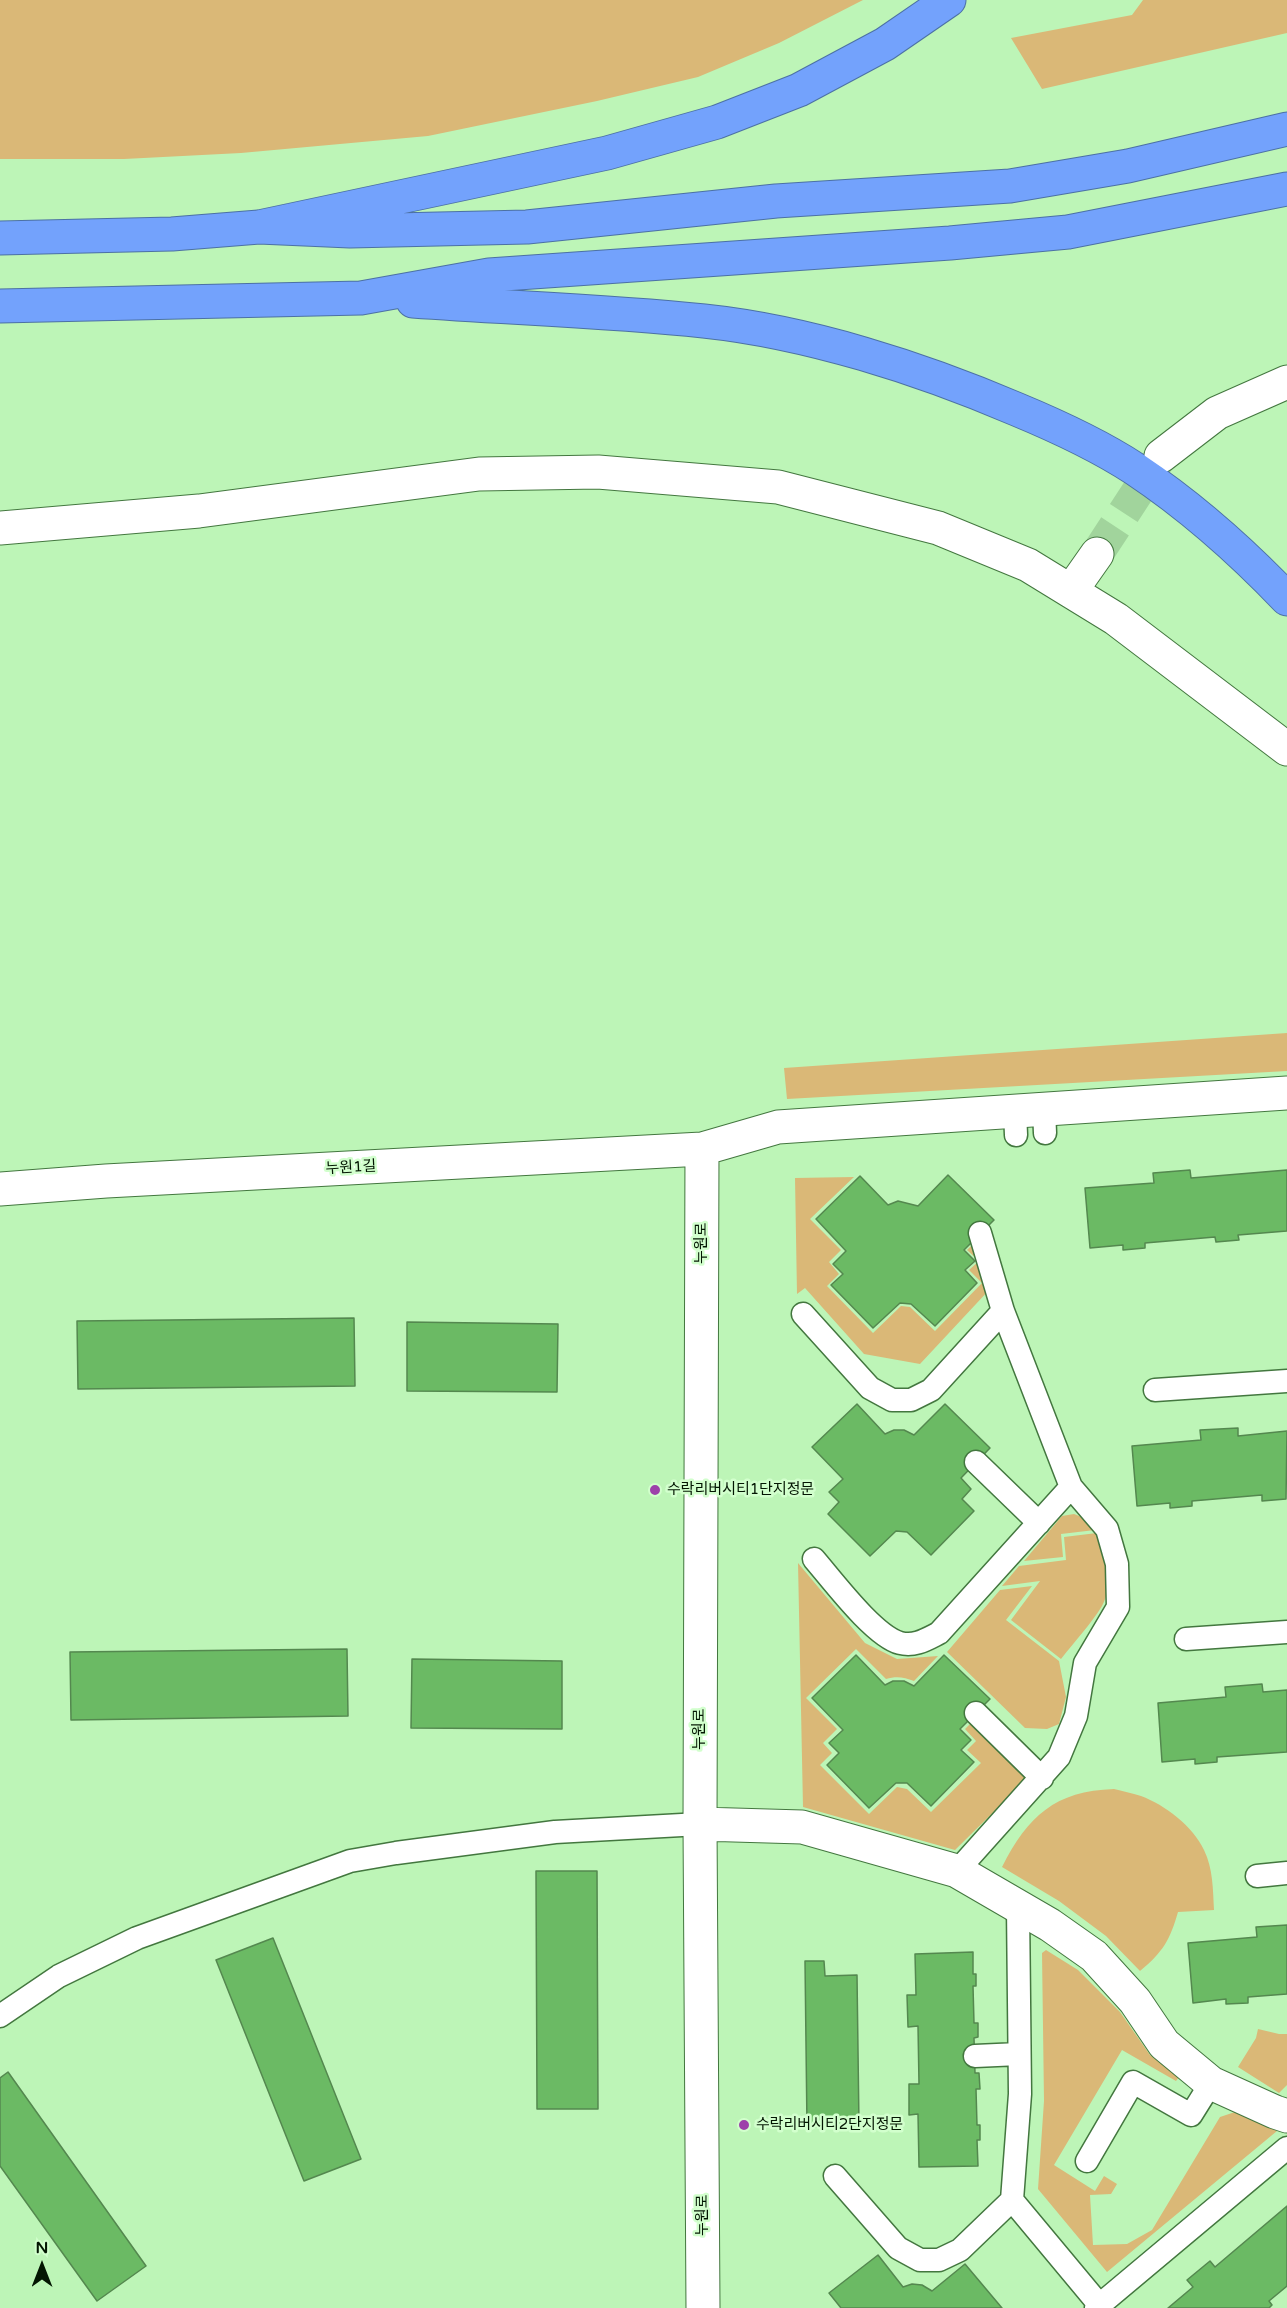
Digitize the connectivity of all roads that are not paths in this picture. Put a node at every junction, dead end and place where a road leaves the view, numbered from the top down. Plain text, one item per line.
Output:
1 (949, 0) edge
2 (1287, 129) edge
3 (1287, 189) edge
4 (259, 227) junction
5 (0, 238) edge
6 (361, 298) junction
7 (0, 306) edge
8 (1287, 382) edge
9 (1161, 456) tunnel mouth
10 (0, 528) edge
11 (1096, 554) tunnel mouth
12 (1071, 591) junction
13 (1287, 599) edge
14 (1287, 749) edge
15 (1287, 1093) edge
16 (702, 1149) junction
17 (0, 1189) edge
18 (980, 1233) dead end
19 (1003, 1311) junction
20 (803, 1314) dead end
21 (1287, 1380) edge
22 (1155, 1390) dead end
23 (976, 1462) dead end
24 (1071, 1487) junction
25 (1039, 1523) junction
26 (814, 1559) dead end
27 (1287, 1632) edge
28 (1186, 1639) dead end
29 (976, 1713) dead end
30 (1042, 1778) junction
31 (700, 1824) junction
32 (957, 1871) junction
33 (1287, 1873) edge
34 (1257, 1876) dead end
35 (1018, 1907) junction
36 (0, 2016) edge
37 (1019, 2054) junction
38 (975, 2056) dead end
39 (1211, 2083) junction
40 (1287, 2116) edge
41 (1287, 2148) edge
42 (1087, 2161) dead end
43 (835, 2176) dead end
44 (1012, 2200) junction
45 (1099, 2307) edge
46 (703, 2308) edge

1 - 4 highway
2 - 4 highway
3 - 6 highway
4 - 5 highway
6 - 7 highway
6 - 13 highway
8 - 9 street
10 - 12 street
11 - 12 street
12 - 14 street
15 - 16 street, 누원1길
16 - 17 street, 누원1길
16 - 31 street, 누원로
18 - 19 lane
19 - 20 lane
19 - 24 lane
21 - 22 lane
23 - 25 lane
24 - 25 lane
24 - 30 lane
25 - 26 lane
27 - 28 lane
29 - 30 lane
30 - 32 lane
31 - 32 street
31 - 36 lane
31 - 46 street, 누원로
32 - 35 street
33 - 34 lane
35 - 37 lane
35 - 39 street
37 - 38 lane
37 - 44 lane
39 - 40 street
39 - 42 lane
41 - 45 lane
43 - 44 lane
44 - 45 lane

